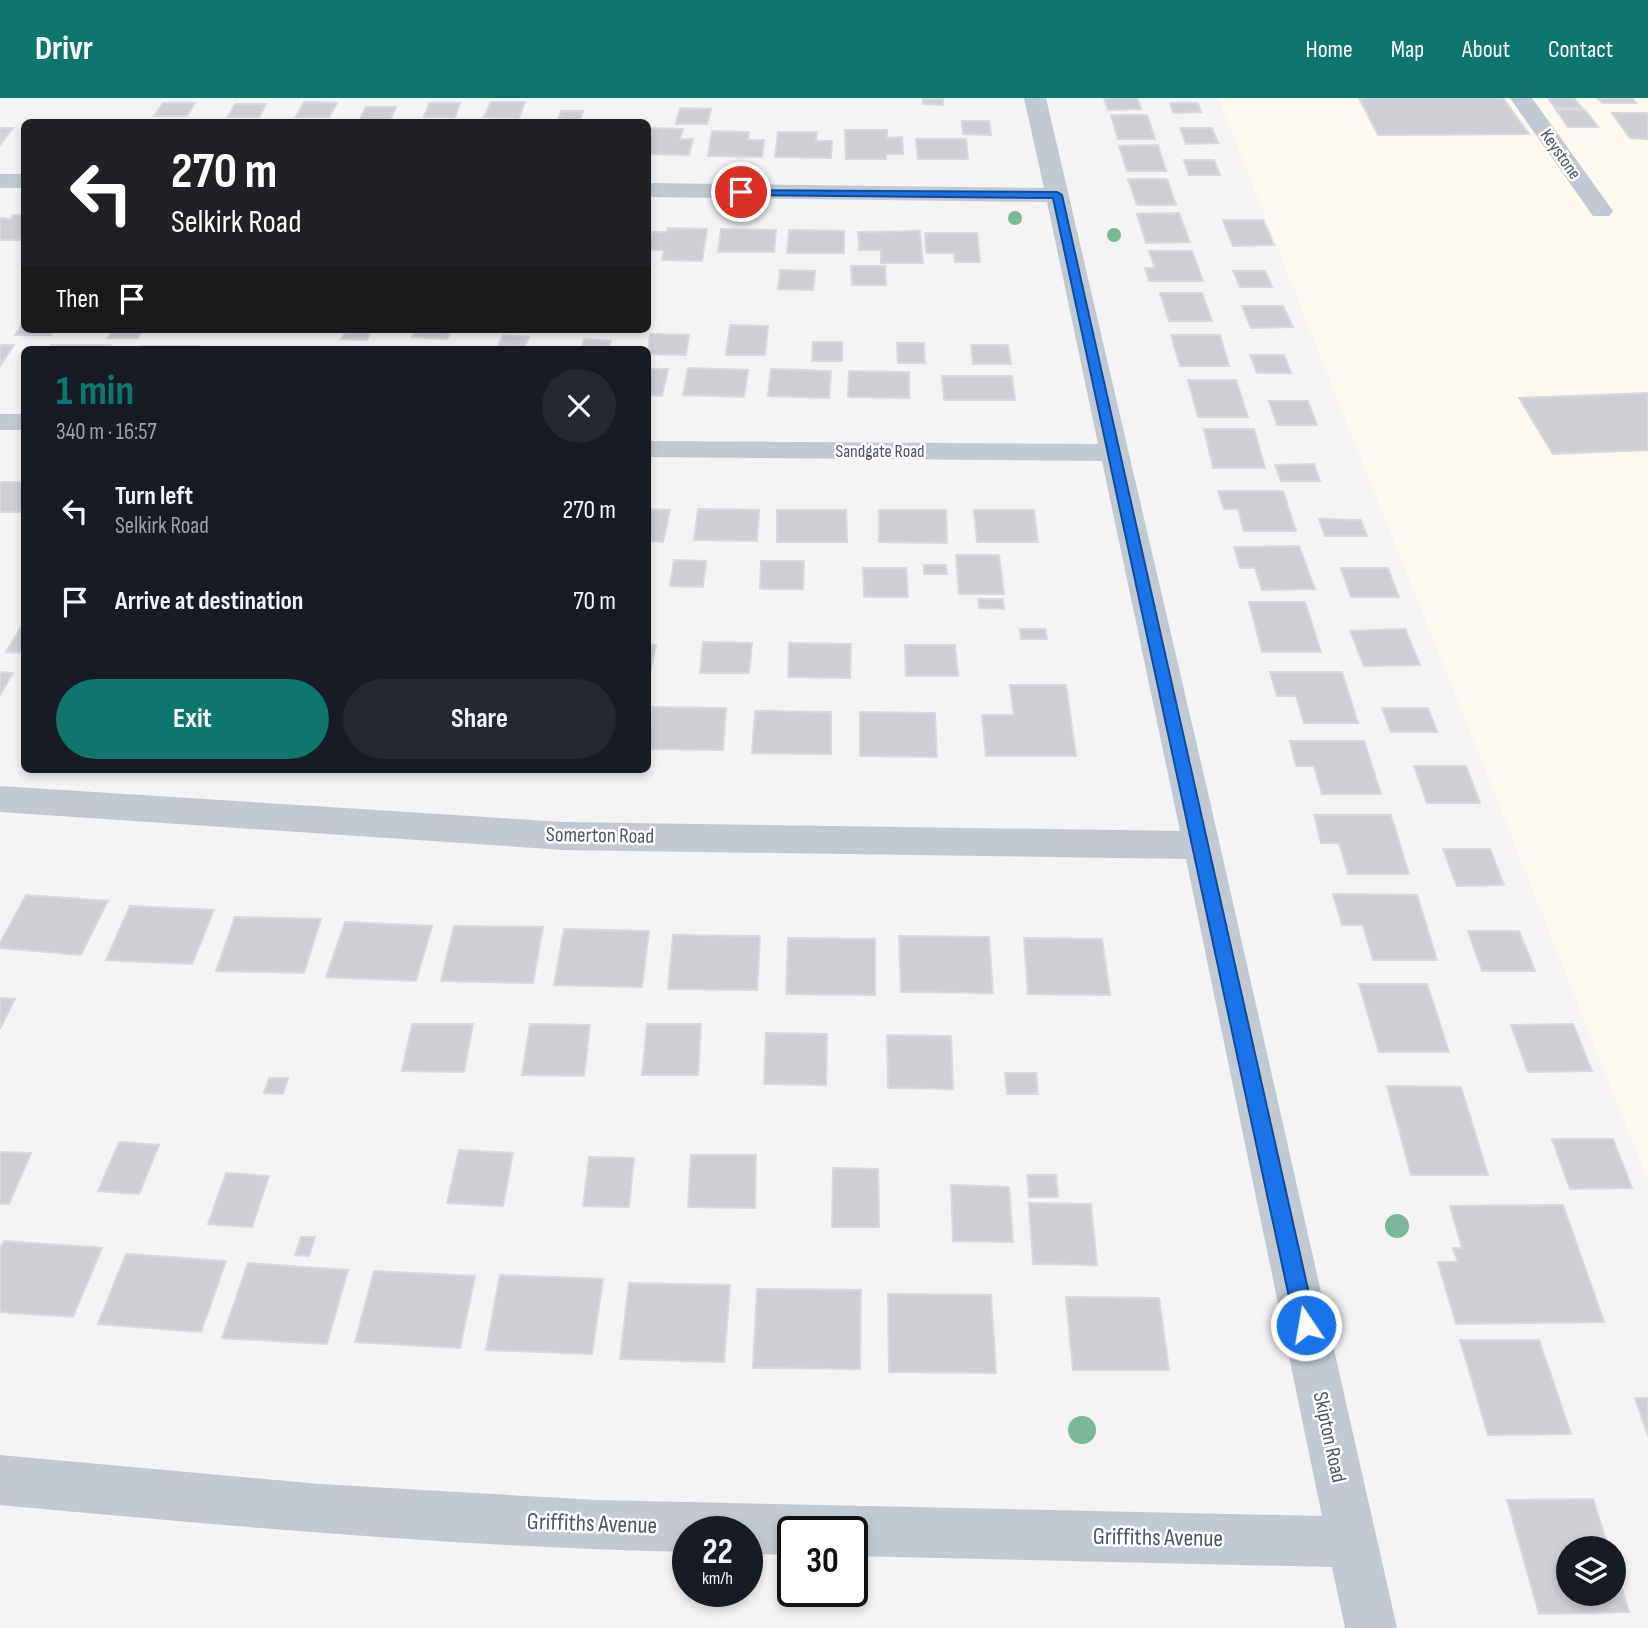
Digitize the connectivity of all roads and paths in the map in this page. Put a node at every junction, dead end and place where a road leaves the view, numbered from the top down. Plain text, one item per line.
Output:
1 (1035, 98) edge
2 (1521, 98) edge
3 (0, 181) edge
4 (21, 181) edge
5 (651, 190) edge
6 (1057, 195) junction
7 (1601, 211) dead end
8 (0, 422) edge
9 (21, 422) edge
10 (651, 449) edge
11 (1113, 453) junction
12 (0, 799) edge
13 (1201, 845) junction
14 (0, 1480) edge
15 (1352, 1542) junction
16 (1371, 1628) edge

1 - 6 street, Skipton Road
2 - 7 street, Keystone
3 - 4 street
5 - 6 street
6 - 11 street, Skipton Road
8 - 9 street
10 - 11 street, Sandgate Road
11 - 13 street, Skipton Road
12 - 13 street, Somerton Road
13 - 15 street, Skipton Road
14 - 15 street, Griffiths Avenue
15 - 16 street, Skipton Road

